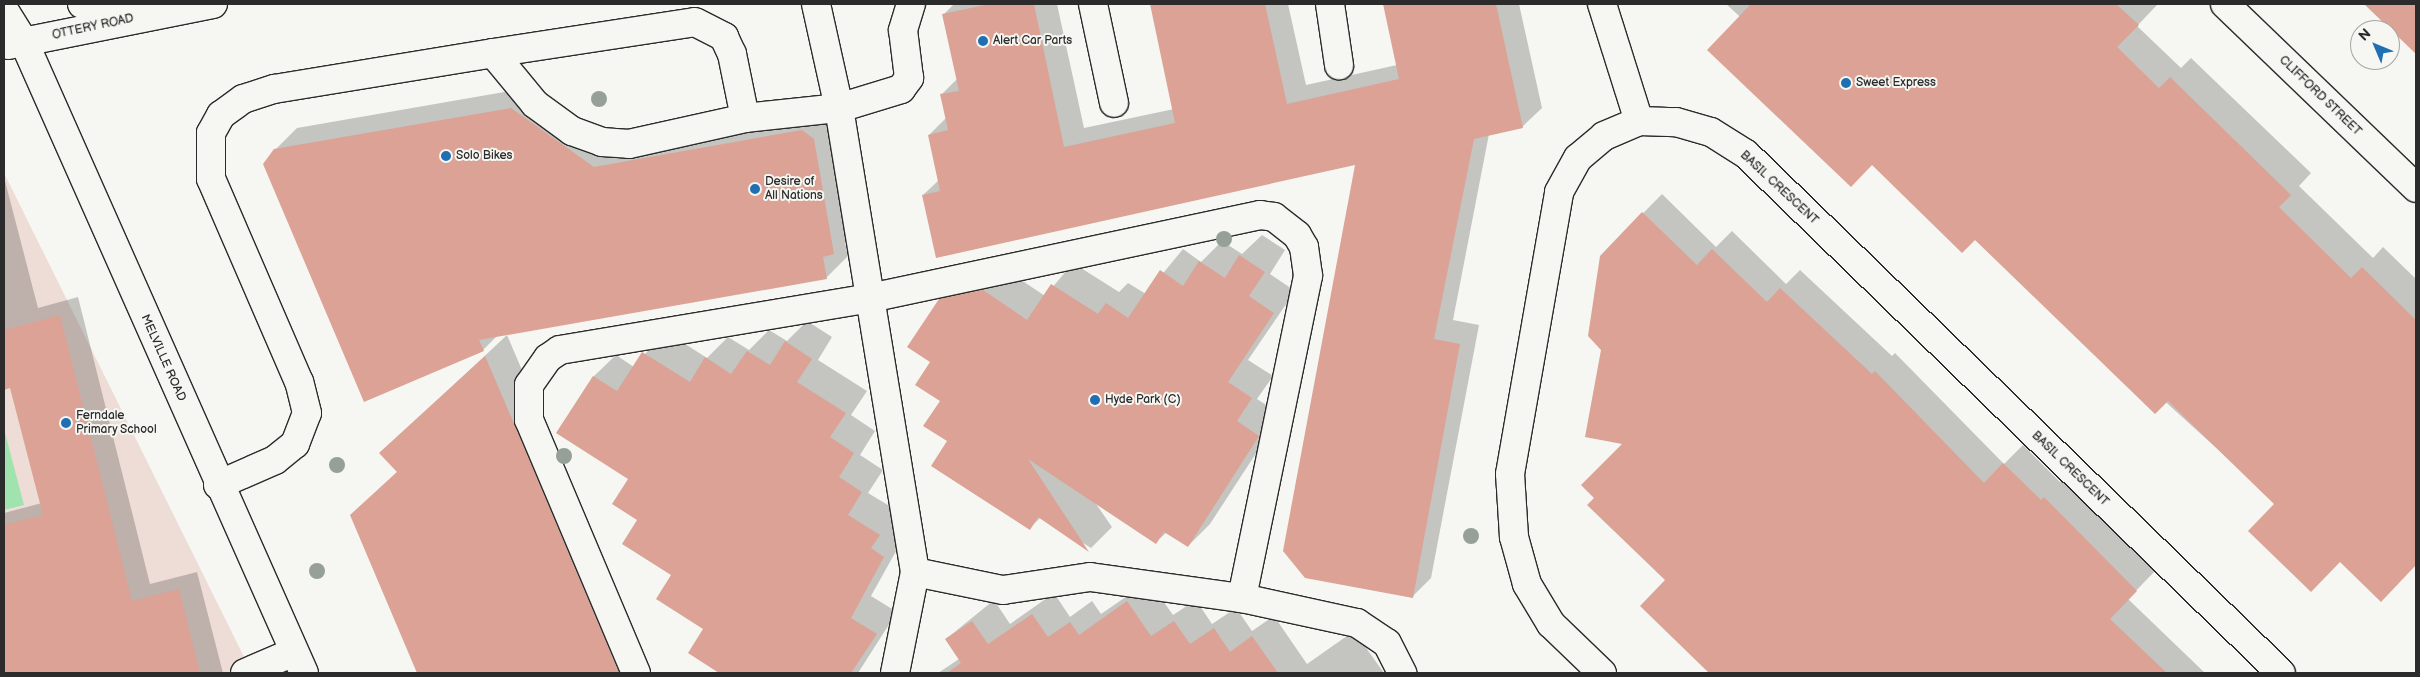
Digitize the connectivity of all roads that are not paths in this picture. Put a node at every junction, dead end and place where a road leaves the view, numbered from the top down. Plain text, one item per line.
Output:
1 (82, 4) edge
2 (212, 4) edge
3 (816, 4) edge
4 (911, 4) edge
5 (1093, 4) edge
6 (1330, 4) edge
7 (1602, 4) edge
8 (2224, 4) edge
9 (4, 10) edge
10 (137, 17) junction
11 (14, 44) edge
12 (493, 53) junction
13 (1339, 65) dead end
14 (1114, 103) dead end
15 (840, 108) junction
16 (745, 118) junction
17 (1639, 121) junction
18 (2416, 188) edge
19 (870, 298) junction
20 (218, 485) junction
21 (915, 572) junction
22 (1242, 598) junction
23 (299, 663) edge
24 (245, 673) edge
25 (636, 673) edge
26 (895, 673) edge
27 (1402, 673) edge
28 (1602, 673) edge
29 (2281, 673) edge

1 - 10 street
2 - 10 street, OTTERY ROAD
3 - 15 street
4 - 15 street
5 - 14 street
6 - 13 street
7 - 17 street
8 - 18 street, CLIFFORD STREET
9 - 11 street, MELVILLE ROAD
10 - 11 street, OTTERY ROAD
11 - 20 street, MELVILLE ROAD
12 - 16 street
12 - 16 street
12 - 20 street
15 - 16 street
15 - 19 street
17 - 28 street, BASIL CRESCENT
17 - 29 street, BASIL CRESCENT
19 - 21 street
19 - 22 street
19 - 25 street
20 - 23 street, MELVILLE ROAD
21 - 22 street
21 - 26 street
22 - 27 street
23 - 24 street

